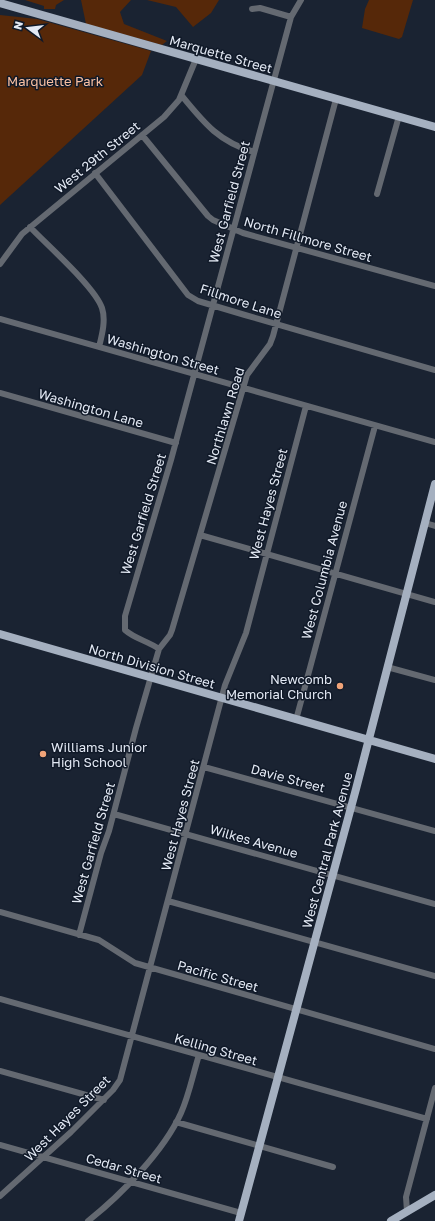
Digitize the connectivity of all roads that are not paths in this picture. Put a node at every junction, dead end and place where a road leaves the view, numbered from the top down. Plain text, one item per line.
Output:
1 (302, 0) edge
2 (0, 3) edge
3 (252, 9) dead end
4 (291, 17) junction
5 (196, 59) junction
6 (274, 82) junction
7 (182, 96) junction
8 (336, 99) junction
9 (399, 116) junction
10 (435, 126) edge
11 (142, 134) junction
12 (254, 152) junction
13 (95, 173) junction
14 (377, 194) dead end
15 (30, 227) junction
16 (233, 228) junction
17 (296, 247) junction
18 (0, 264) edge
19 (435, 286) edge
20 (213, 306) junction
21 (0, 319) edge
22 (276, 324) junction
23 (99, 347) junction
24 (435, 370) edge
25 (194, 374) junction
26 (243, 388) junction
27 (0, 393) edge
28 (306, 406) junction
29 (375, 426) junction
30 (435, 442) edge
31 (176, 443) junction
32 (435, 484) edge
33 (425, 523) junction
34 (435, 526) edge
35 (200, 535) junction
36 (267, 554) junction
37 (334, 574) junction
38 (406, 594) junction
39 (435, 602) edge
40 (0, 634) edge
41 (159, 649) junction
42 (387, 667) junction
43 (150, 678) junction
44 (435, 680) edge
45 (222, 699) junction
46 (296, 720) junction
47 (368, 740) junction
48 (435, 759) edge
49 (204, 767) junction
50 (351, 807) junction
51 (114, 814) junction
52 (435, 831) edge
53 (186, 833) junction
54 (332, 875) junction
55 (168, 901) junction
56 (435, 904) edge
57 (0, 912) edge
58 (79, 935) junction
59 (314, 942) junction
60 (151, 968) junction
61 (435, 976) edge
62 (0, 999) edge
63 (296, 1010) junction
64 (133, 1036) junction
65 (435, 1049) edge
66 (199, 1055) junction
67 (0, 1071) edge
68 (278, 1078) junction
69 (435, 1088) edge
70 (104, 1100) junction
71 (427, 1120) junction
72 (176, 1122) junction
73 (0, 1145) edge
74 (260, 1146) junction
75 (44, 1157) junction
76 (333, 1167) dead end
77 (130, 1181) junction
78 (435, 1195) edge
79 (0, 1196) edge
80 (408, 1211) junction
81 (240, 1217) edge
82 (88, 1221) edge
83 (391, 1221) edge

1 - 4 street, West Garfield Street
2 - 5 main road, Marquette Street
3 - 4 street
4 - 6 street, West Garfield Street
5 - 6 main road, Marquette Street
5 - 7 street, West 29th Street
6 - 8 main road, Marquette Street
6 - 12 street, West Garfield Street
7 - 11 street, West 29th Street
7 - 12 street
8 - 9 main road, Marquette Street
8 - 17 street, Northlawn Road
9 - 10 main road, Marquette Street
9 - 14 street
11 - 13 street, West 29th Street
11 - 16 street, North Fillmore Street
12 - 16 street, West Garfield Street
13 - 15 street, West 29th Street
13 - 20 street, Fillmore Lane
15 - 18 street, West 29th Street
15 - 23 street
16 - 17 street, North Fillmore Street
16 - 20 street, West Garfield Street
17 - 19 street, North Fillmore Street
17 - 22 street, Northlawn Road
20 - 22 street, Fillmore Lane
20 - 25 street, West Garfield Street
21 - 23 street, Washington Street
22 - 24 street, Fillmore Lane
22 - 26 street, Northlawn Road
23 - 25 street, Washington Street
25 - 26 street, Washington Street
25 - 31 street, West Garfield Street
26 - 28 street, Washington Street
26 - 35 street, Northlawn Road
27 - 31 street, Washington Lane
28 - 29 street, Washington Street
28 - 36 street, West Hayes Street
29 - 30 street, Washington Street
29 - 37 street, West Columbia Avenue
31 - 41 street, West Garfield Street
32 - 33 main road, West Central Park Avenue
33 - 34 street
33 - 38 main road, West Central Park Avenue
35 - 36 street
35 - 41 street, Northlawn Road
36 - 37 street
36 - 45 street, West Hayes Street
37 - 38 street
37 - 46 street, West Columbia Avenue
38 - 39 street
38 - 42 main road, West Central Park Avenue
40 - 43 main road, North Division Street
41 - 43 street, West Garfield Street
42 - 44 street
42 - 47 main road, West Central Park Avenue
43 - 45 main road, North Division Street
43 - 51 street, West Garfield Street
45 - 46 main road, North Division Street
45 - 49 street, West Hayes Street
46 - 47 main road, North Division Street
47 - 48 main road, North Division Street
47 - 50 main road, West Central Park Avenue
49 - 50 street, Davie Street
49 - 53 street, West Hayes Street
50 - 52 street, Davie Street
50 - 54 main road, West Central Park Avenue
51 - 53 street, Wilkes Avenue
51 - 58 street, West Garfield Street
53 - 54 street, Wilkes Avenue
53 - 55 street, West Hayes Street
54 - 56 street, Wilkes Avenue
54 - 59 main road, West Central Park Avenue
55 - 59 street
55 - 60 street, West Hayes Street
57 - 58 street, Pacific Street
58 - 60 street, Pacific Street
59 - 61 street
59 - 63 main road, West Central Park Avenue
60 - 63 street, Pacific Street
60 - 64 street, West Hayes Street
62 - 64 street, Kelling Street
63 - 65 street, Pacific Street
63 - 68 main road, West Central Park Avenue
64 - 66 street, Kelling Street
64 - 70 street, West Hayes Street
66 - 68 street, Kelling Street
66 - 72 street
67 - 70 street
68 - 71 street, Kelling Street
68 - 74 main road, West Central Park Avenue
69 - 71 street
70 - 75 street, West Hayes Street
71 - 80 street
72 - 74 street
72 - 77 street
73 - 75 street, Cedar Street
74 - 76 street
74 - 81 main road, West Central Park Avenue
75 - 77 street, Cedar Street
75 - 79 street, West Hayes Street
77 - 81 street, Cedar Street
77 - 82 street
78 - 80 main road
80 - 83 main road

